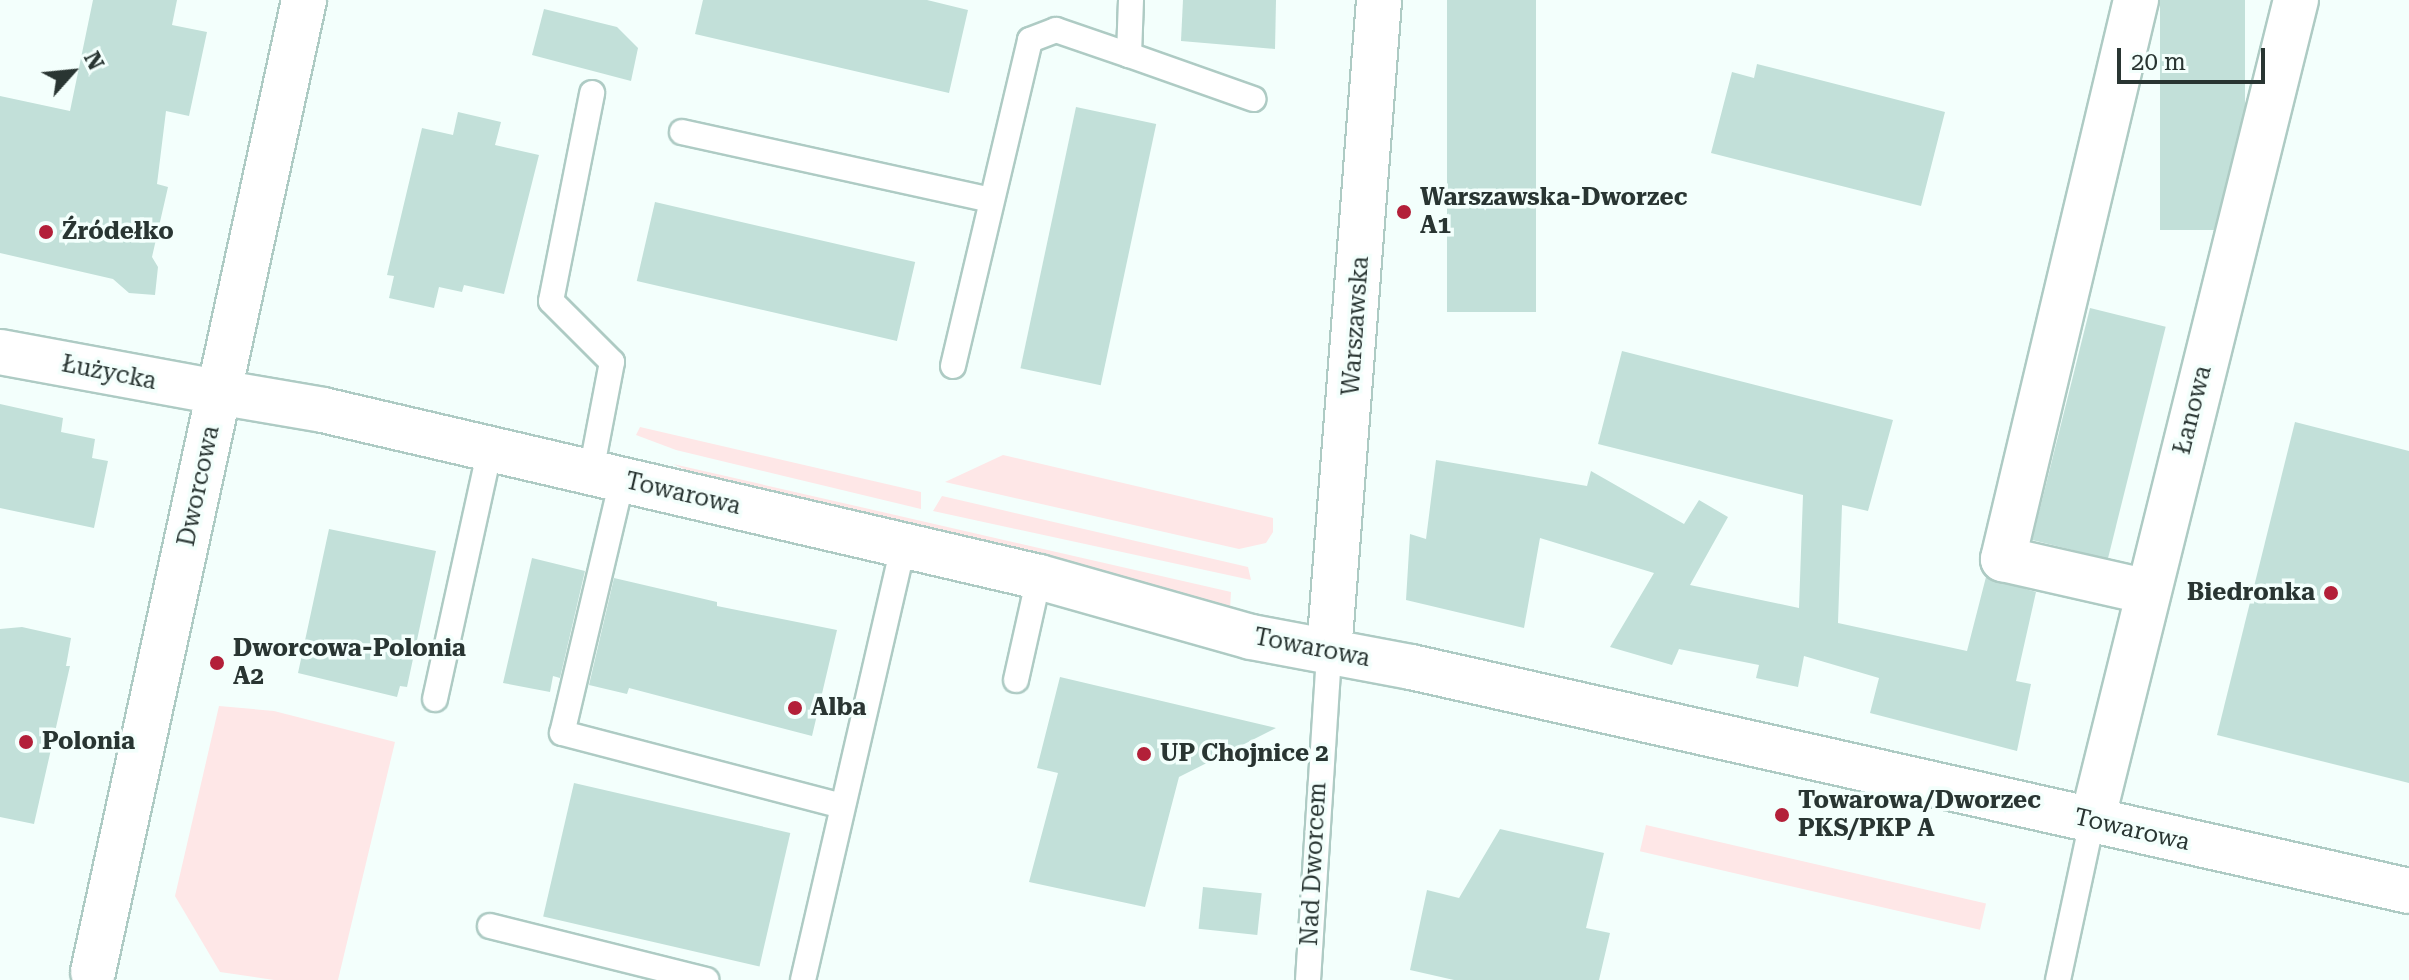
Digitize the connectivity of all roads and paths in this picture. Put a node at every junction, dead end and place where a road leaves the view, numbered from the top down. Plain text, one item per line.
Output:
1 (304, 0) edge
2 (1131, 0) edge
3 (1379, 0) edge
4 (2136, 0) edge
5 (2296, 0) edge
6 (1129, 55) junction
7 (592, 93) dead end
8 (1253, 99) dead end
9 (682, 132) dead end
10 (990, 200) junction
11 (0, 352) edge
12 (953, 366) dead end
13 (218, 392) junction
14 (490, 448) junction
15 (607, 476) junction
16 (903, 546) junction
17 (1039, 577) junction
18 (2148, 592) junction
19 (1329, 652) junction
20 (1016, 680) dead end
21 (435, 699) dead end
22 (842, 806) junction
23 (2092, 821) junction
24 (2409, 891) edge
25 (490, 926) dead end
26 (93, 972) dead end
27 (706, 980) edge
28 (803, 980) edge
29 (1308, 980) edge
30 (2058, 980) edge

1 - 13 street, Dworcowa
2 - 6 lane
3 - 19 street, Warszawska
4 - 18 street
5 - 18 street, Łanowa
6 - 8 lane
6 - 10 lane
7 - 15 lane
9 - 10 lane
10 - 12 lane
11 - 13 street, Łużycka
13 - 14 street, Towarowa
13 - 26 street, Dworcowa
14 - 15 street, Towarowa
14 - 21 lane
15 - 16 street, Towarowa
15 - 22 lane
16 - 17 street, Towarowa
16 - 22 lane
17 - 19 street, Towarowa
17 - 20 lane
18 - 23 street, Łanowa
19 - 23 street, Towarowa
19 - 29 lane, Nad Dworcem
22 - 28 lane
23 - 24 street, Towarowa
23 - 30 lane
25 - 27 lane

